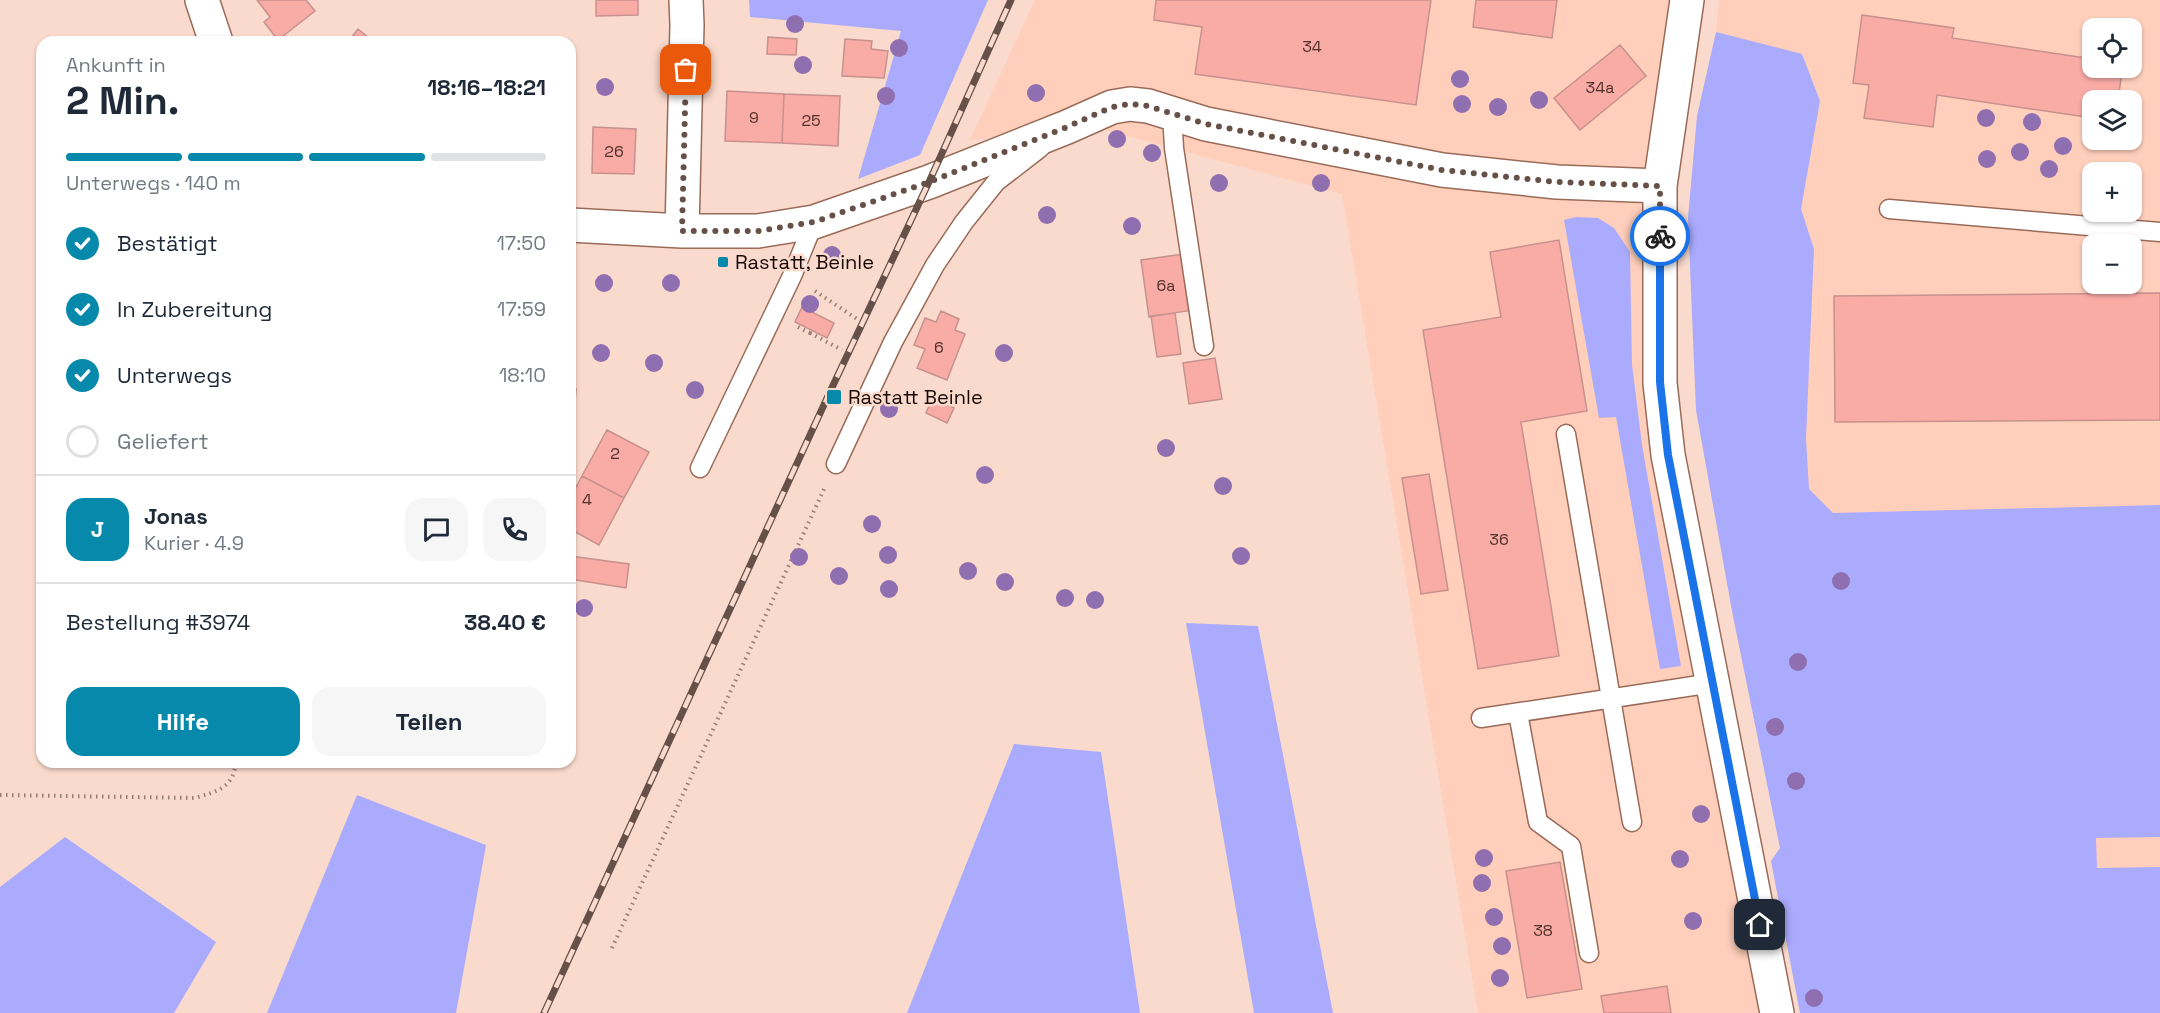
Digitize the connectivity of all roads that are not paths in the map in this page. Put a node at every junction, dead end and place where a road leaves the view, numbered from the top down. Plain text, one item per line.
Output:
1 (202, 0) edge
2 (686, 0) edge
3 (1687, 0) edge
4 (214, 36) edge
5 (1172, 114) junction
6 (1067, 127) junction
7 (1660, 186) junction
8 (1889, 209) dead end
9 (814, 222) junction
10 (576, 225) edge
11 (682, 231) junction
12 (2160, 232) edge
13 (1204, 346) dead end
14 (1566, 434) dead end
15 (836, 464) road end
16 (700, 468) dead end
17 (1713, 683) junction
18 (1610, 698) junction
19 (1518, 713) junction
20 (1482, 718) dead end
21 (1632, 822) dead end
22 (1589, 953) dead end
23 (1777, 1013) edge

1 - 4 street
2 - 11 street
3 - 7 street
5 - 6 street
5 - 7 street
5 - 13 lane
6 - 9 street
6 - 15 lane
7 - 17 street
8 - 12 lane
9 - 11 street
9 - 16 lane
10 - 11 street
14 - 18 lane
17 - 18 lane
17 - 23 street
18 - 19 lane
18 - 21 lane
19 - 20 lane
19 - 22 lane

